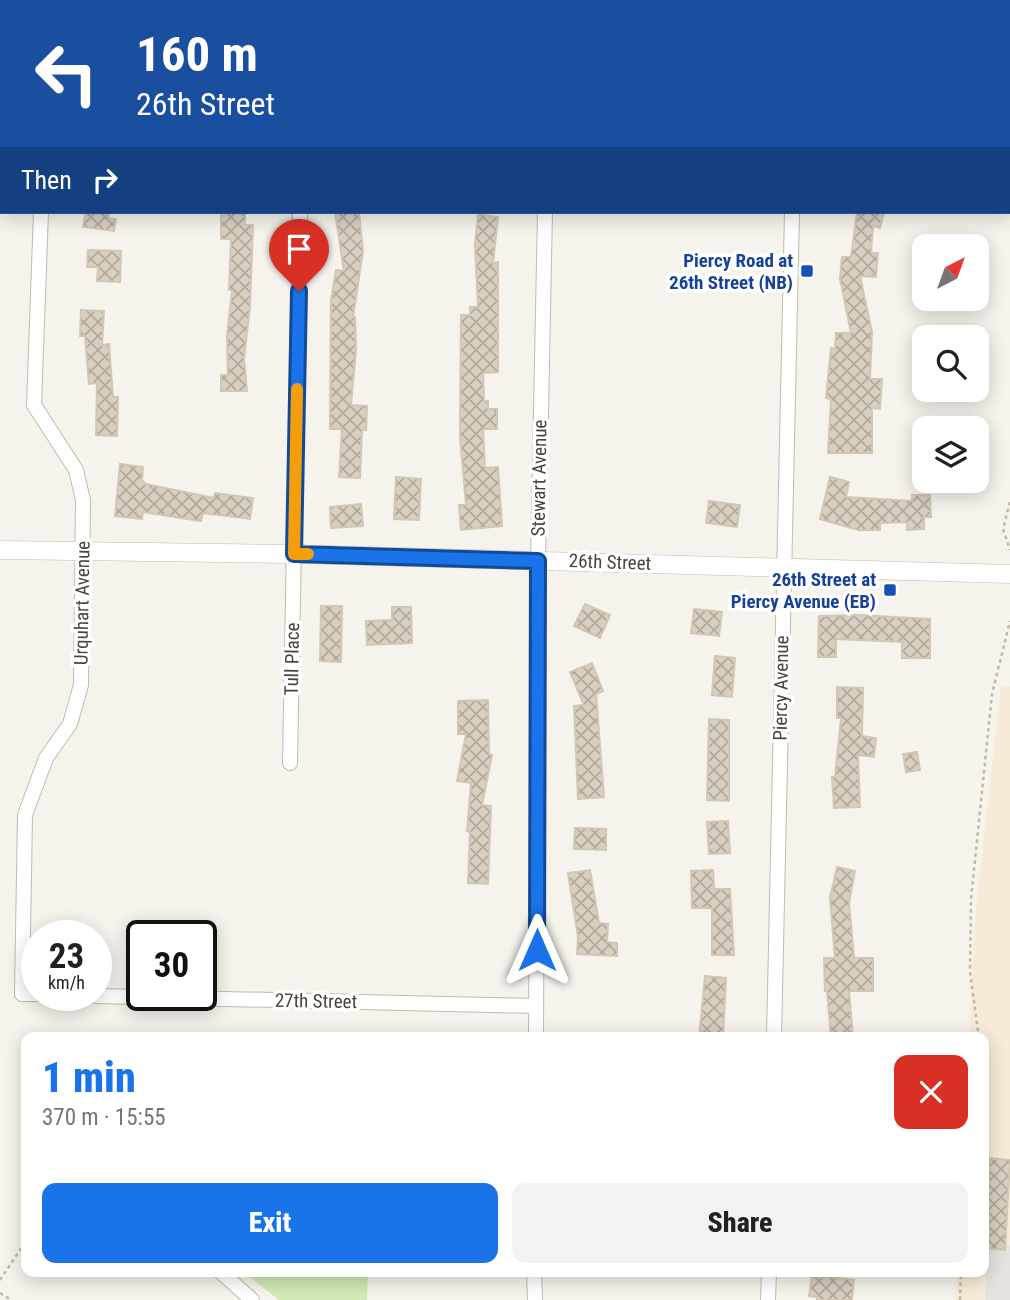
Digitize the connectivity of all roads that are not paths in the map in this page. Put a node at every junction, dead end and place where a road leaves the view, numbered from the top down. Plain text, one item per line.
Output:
1 (41, 214) edge
2 (300, 214) edge
3 (545, 214) edge
4 (792, 214) edge
5 (0, 550) edge
6 (83, 553) junction
7 (294, 554) junction
8 (538, 561) junction
9 (784, 567) junction
10 (1010, 574) edge
11 (290, 763) dead end
12 (27, 920) edge
13 (112, 996) edge
14 (536, 1006) junction
15 (536, 1032) edge
16 (774, 1032) edge
17 (227, 1277) edge
18 (534, 1277) edge
19 (769, 1277) edge
20 (252, 1300) edge
21 (535, 1300) edge
22 (768, 1300) edge

1 - 6 street, Urquhart Avenue
2 - 7 street, Tull Place
3 - 8 street, Stewart Avenue
4 - 9 street, Piercy Avenue
5 - 6 street, 26th Street
6 - 7 street, 26th Street
6 - 12 street, Urquhart Avenue
7 - 8 street, 26th Street
7 - 11 street, Tull Place
8 - 9 street, 26th Street
8 - 14 street, Stewart Avenue
9 - 10 street, 26th Street
9 - 16 street, Piercy Avenue
13 - 14 street, 27th Street
14 - 15 street, Stewart Avenue
17 - 20 street
18 - 21 street
19 - 22 street

